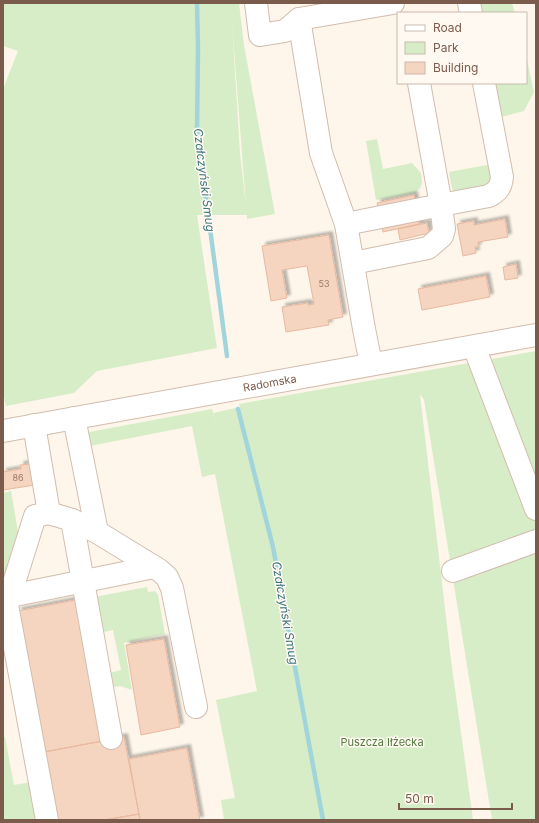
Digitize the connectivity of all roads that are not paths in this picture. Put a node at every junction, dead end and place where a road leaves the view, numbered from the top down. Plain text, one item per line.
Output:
1 (256, 3) edge
2 (393, 3) edge
3 (299, 19) junction
4 (419, 84) edge
5 (484, 84) edge
6 (441, 205) junction
7 (346, 224) junction
8 (353, 264) junction
9 (536, 335) edge
10 (478, 357) dead end
11 (371, 364) junction
12 (74, 418) junction
13 (34, 426) junction
14 (3, 431) edge
15 (536, 510) edge
16 (49, 513) junction
17 (72, 520) junction
18 (97, 532) junction
19 (536, 541) edge
20 (154, 567) junction
21 (453, 571) dead end
22 (83, 582) junction
23 (10, 596) junction
24 (196, 707) dead end
25 (111, 738) dead end
26 (47, 820) edge

1 - 3 street
2 - 3 street
3 - 7 street
4 - 6 street
5 - 6 street
6 - 7 street
6 - 8 street
7 - 8 street
8 - 11 street
9 - 11 street, Radomska
10 - 15 street
11 - 12 street, Radomska
12 - 13 street, Radomska
12 - 18 street
13 - 14 street, Radomska
13 - 16 street
16 - 17 street
16 - 23 street
17 - 18 street
17 - 22 street
18 - 20 street
19 - 21 street
20 - 22 street
20 - 24 street
22 - 23 street
22 - 25 street
23 - 26 street

